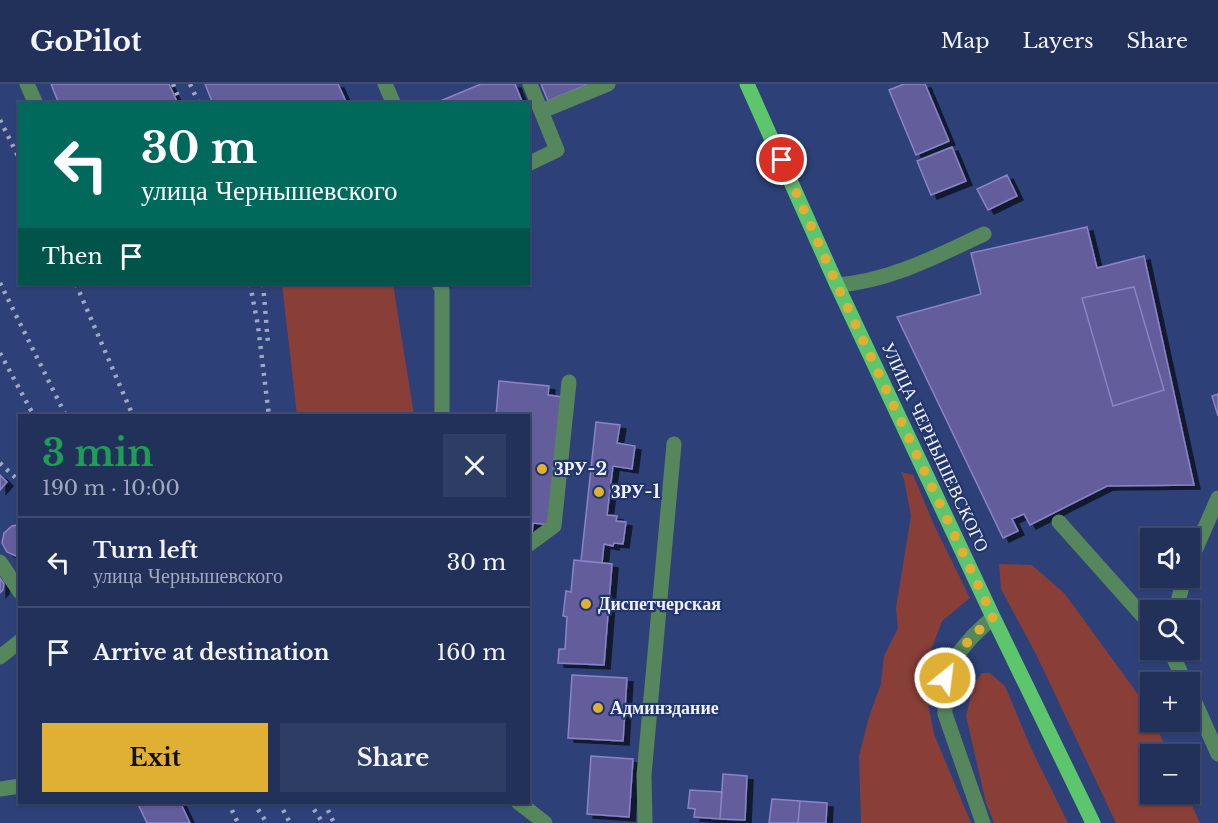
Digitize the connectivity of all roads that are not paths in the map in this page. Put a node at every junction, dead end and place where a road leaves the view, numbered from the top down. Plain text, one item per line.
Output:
1 (27, 84) edge
2 (385, 84) edge
3 (530, 84) edge
4 (608, 84) edge
5 (747, 84) edge
6 (35, 102) edge
7 (393, 102) edge
8 (542, 111) junction
9 (530, 163) edge
10 (984, 234) dead end
11 (440, 285) edge
12 (837, 285) junction
13 (569, 382) dead end
14 (442, 414) edge
15 (674, 444) dead end
16 (1218, 498) edge
17 (1059, 522) dead end
18 (1200, 539) edge
19 (530, 544) edge
20 (0, 562) edge
21 (18, 589) edge
22 (1140, 613) edge
23 (993, 617) junction
24 (18, 643) edge
25 (0, 657) edge
26 (1200, 714) edge
27 (1218, 754) edge
28 (18, 786) edge
29 (0, 789) edge
30 (521, 804) edge
31 (545, 823) edge
32 (645, 823) edge
33 (983, 823) edge
34 (1093, 823) edge

1 - 6 street
2 - 7 street
3 - 8 street
4 - 8 street
5 - 12 main road, УЛИЦА ЧЕРНЫШЕВСКОГО
8 - 9 street
10 - 12 street
11 - 14 street
12 - 23 main road, УЛИЦА ЧЕРНЫШЕВСКОГО
13 - 19 street
15 - 32 street
16 - 18 street
17 - 22 street
20 - 21 street
23 - 33 street
23 - 34 main road, УЛИЦА ЧЕРНЫШЕВСКОГО
24 - 25 street
26 - 27 street
28 - 29 street
30 - 31 street

